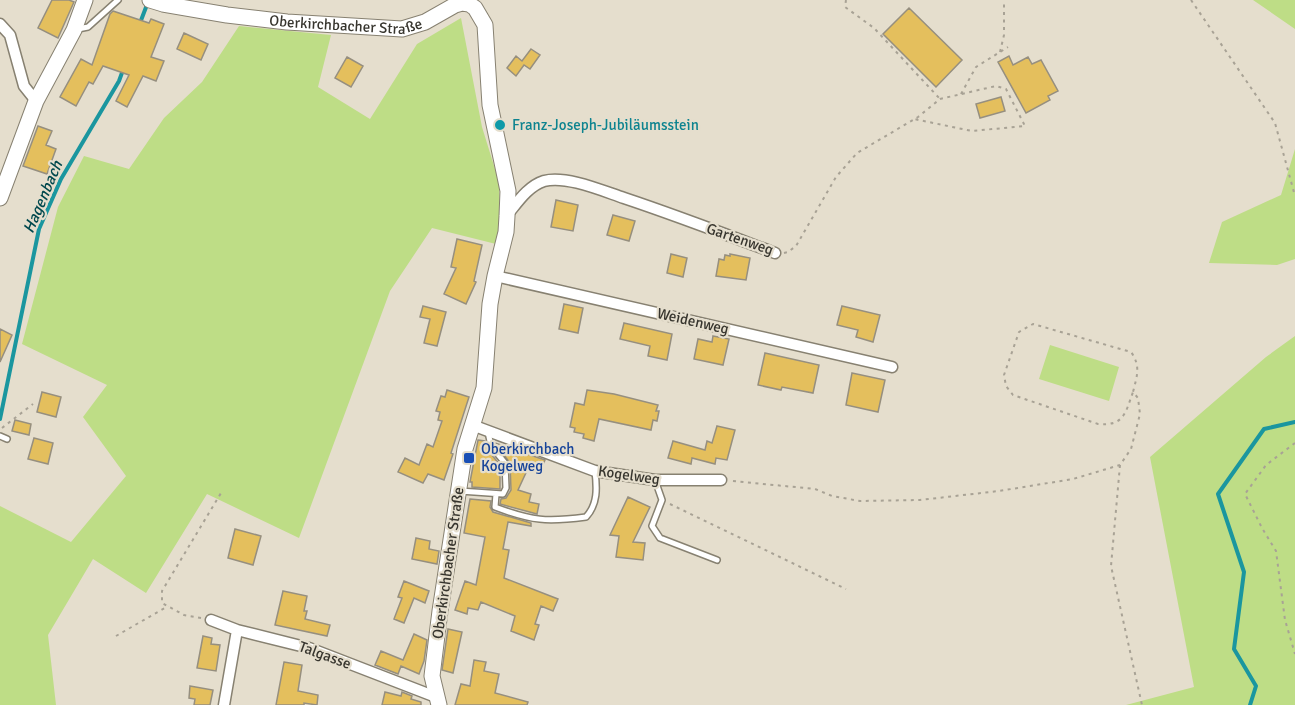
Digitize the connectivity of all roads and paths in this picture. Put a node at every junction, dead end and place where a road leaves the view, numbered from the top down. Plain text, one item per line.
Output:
1 (85, 0) edge
2 (118, 0) edge
3 (846, 0) edge
4 (1004, 0) edge
5 (1191, 0) edge
6 (159, 1) edge
7 (0, 24) edge
8 (74, 30) junction
9 (1008, 47) dead end
10 (1000, 52) junction
11 (961, 94) junction
12 (940, 99) junction
13 (36, 101) junction
14 (914, 120) junction
15 (1295, 196) edge
16 (0, 198) edge
17 (507, 216) junction
18 (775, 253) joint
19 (495, 276) junction
20 (892, 367) dead end
21 (1133, 392) junction
22 (33, 404) dead end
23 (472, 425) junction
24 (0, 430) edge
25 (488, 430) junction
26 (0, 436) edge
27 (7, 439) dead end
28 (1295, 443) edge
29 (1120, 465) junction
30 (595, 471) junction
31 (655, 480) junction
32 (721, 480) joint
33 (458, 490) junction
34 (221, 493) dead end
35 (496, 494) junction
36 (662, 500) junction
37 (717, 560) dead end
38 (846, 589) dead end
39 (168, 606) junction
40 (211, 620) joint
41 (237, 630) junction
42 (116, 636) dead end
43 (1295, 654) edge
44 (437, 701) edge
45 (224, 705) edge
46 (1142, 705) edge

1 - 8 street
2 - 8 lane
3 - 12 path
4 - 10 path
5 - 15 path
6 - 17 street, Oberkirchbacher Straße
7 - 13 street
8 - 13 street
9 - 10 path
10 - 11 path
11 - 12 path, Gartenweg
11 - 14 path, Gartenweg
12 - 14 path, Gartenweg
13 - 16 street
14 - 18 path, Gartenweg
17 - 18 street, Gartenweg
17 - 19 street, Oberkirchbacher Straße
19 - 20 street, Weidenweg
19 - 23 street, Oberkirchbacher Straße
21 - 21 path
21 - 29 path
22 - 24 path
23 - 25 street, Kogelweg
23 - 33 street, Oberkirchbacher Straße
25 - 30 street, Kogelweg
25 - 35 lane
26 - 27 lane
28 - 43 path
29 - 32 path
29 - 46 path
30 - 31 street, Kogelweg
30 - 35 lane
31 - 32 street, Kogelweg
31 - 36 lane
33 - 35 lane
33 - 44 street, Oberkirchbacher Straße
34 - 39 path
36 - 37 lane
36 - 38 path
39 - 40 path
39 - 42 path
40 - 41 street, Talgasse
41 - 44 street, Talgasse
41 - 45 street

